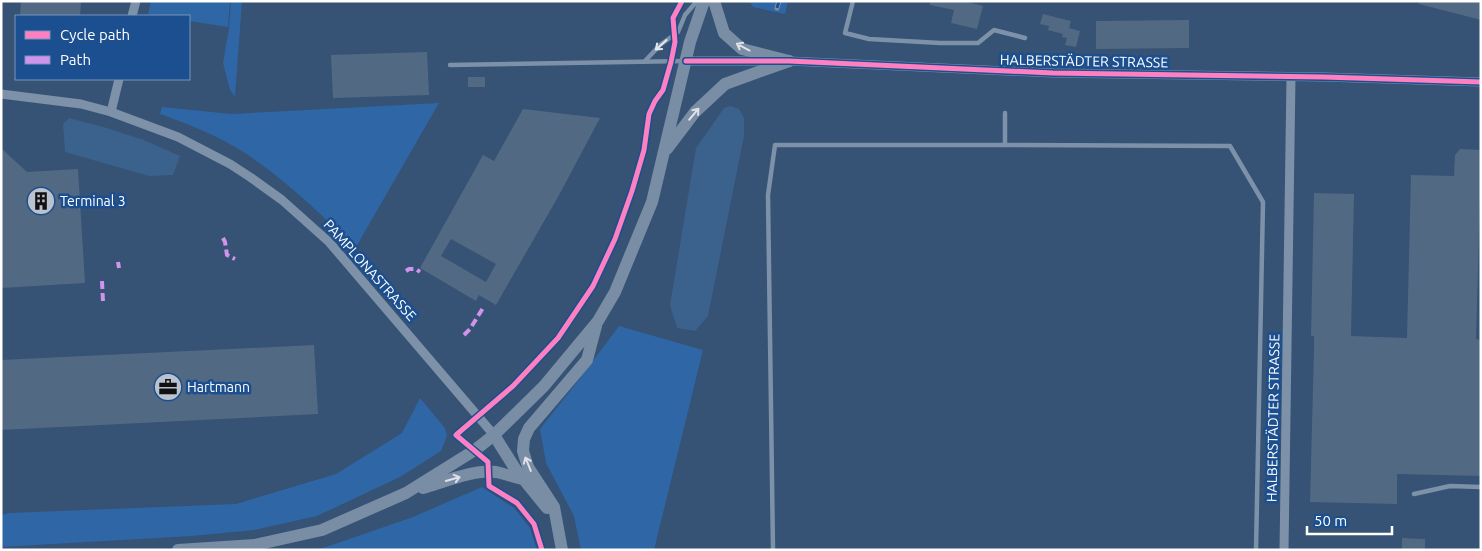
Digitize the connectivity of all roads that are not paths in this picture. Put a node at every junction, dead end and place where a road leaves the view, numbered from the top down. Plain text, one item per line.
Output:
1 (136, 1) edge
2 (697, 1) edge
3 (704, 1) edge
4 (714, 1) edge
5 (853, 1) edge
6 (132, 15) edge
7 (1025, 38) dead end
8 (645, 61) junction
9 (686, 61) junction
10 (789, 61) junction
11 (450, 65) dead end
12 (1292, 77) junction
13 (119, 80) edge
14 (1481, 82) edge
15 (1, 94) edge
16 (111, 112) junction
17 (1005, 113) dead end
18 (1005, 145) junction
19 (664, 153) junction
20 (598, 321) junction
21 (494, 435) junction
22 (523, 479) junction
23 (1481, 486) edge
24 (406, 493) junction
25 (1414, 494) dead end
26 (556, 522) junction
27 (178, 550) edge
28 (562, 550) edge
29 (773, 550) edge
30 (1256, 550) edge
31 (1284, 550) edge

1 - 6 street
2 -> 8 lane
3 - 9 main road
10 -> 4 main road
5 - 7 lane
8 - 9 lane
8 - 11 lane
9 - 10 street, HALBERSTÄDTER STRASSE
9 - 19 main road
10 - 12 street, HALBERSTÄDTER STRASSE
19 -> 10 main road
12 - 14 street, HALBERSTÄDTER STRASSE
12 - 31 street, HALBERSTÄDTER STRASSE
13 - 16 street
15 - 16 street, PAMPLONASTRASSE
16 - 21 street, PAMPLONASTRASSE
17 - 18 lane
18 - 29 lane
18 - 30 lane
19 - 20 main road
20 - 21 main road
26 -> 20 main road
21 - 22 main road
21 - 24 main road
24 -> 22 main road
22 - 26 main road
23 - 25 lane
24 - 27 main road
26 - 28 main road

